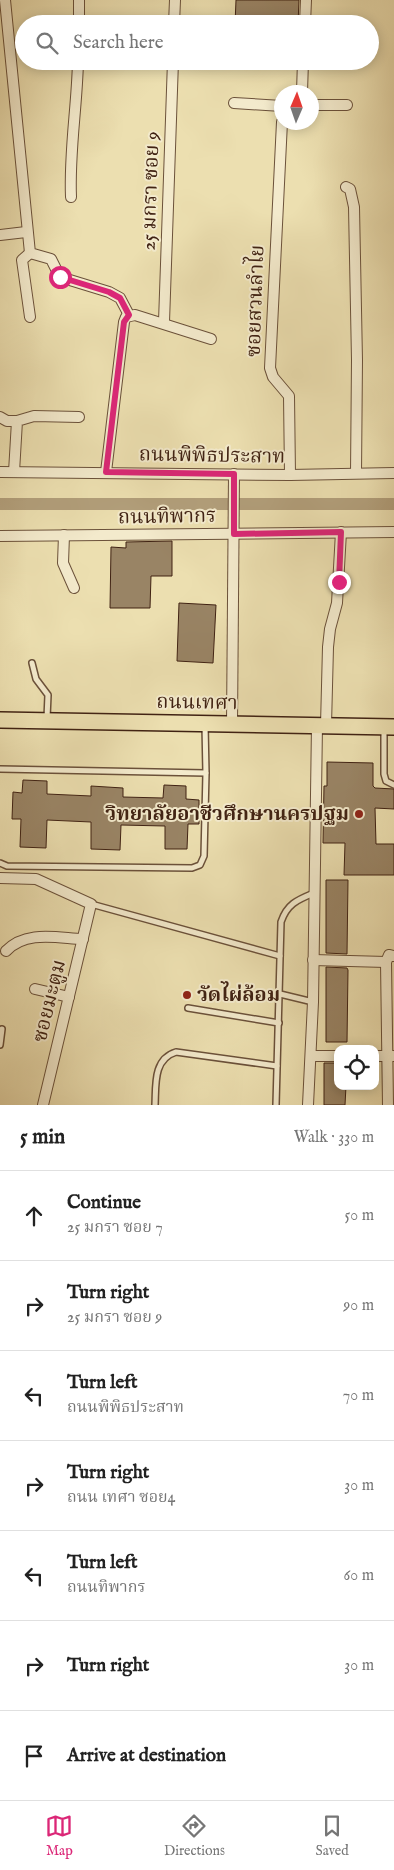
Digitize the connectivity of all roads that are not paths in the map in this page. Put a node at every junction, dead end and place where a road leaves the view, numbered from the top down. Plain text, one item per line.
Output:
1 (5, 0) edge
2 (78, 0) edge
3 (175, 0) edge
4 (306, 0) edge
5 (79, 15) edge
6 (174, 15) edge
7 (305, 15) edge
8 (78, 70) edge
9 (173, 70) edge
10 (303, 70) edge
11 (302, 85) edge
12 (234, 103) dead end
13 (319, 105) edge
14 (347, 105) dead end
15 (274, 106) edge
16 (282, 130) edge
17 (346, 187) dead end
18 (71, 197) dead end
19 (26, 232) junction
20 (0, 234) edge
21 (30, 253) junction
22 (129, 315) junction
23 (30, 316) dead end
24 (164, 322) junction
25 (211, 339) dead end
26 (0, 417) edge
27 (79, 417) dead end
28 (17, 421) junction
29 (0, 472) edge
30 (14, 472) junction
31 (106, 472) junction
32 (356, 473) junction
33 (394, 473) edge
34 (290, 474) junction
35 (234, 479) junction
36 (341, 532) junction
37 (394, 532) edge
38 (234, 534) junction
39 (64, 535) junction
40 (0, 536) edge
41 (74, 588) dead end
42 (32, 663) dead end
43 (0, 720) edge
44 (46, 721) junction
45 (205, 723) junction
46 (232, 725) junction
47 (321, 725) junction
48 (389, 726) edge
49 (0, 769) edge
50 (206, 773) junction
51 (394, 785) edge
52 (0, 863) edge
53 (0, 878) edge
54 (314, 893) junction
55 (91, 904) junction
56 (83, 939) junction
57 (6, 950) dead end
58 (280, 956) junction
59 (390, 959) edge
60 (314, 960) junction
61 (35, 989) dead end
62 (280, 994) junction
63 (69, 997) junction
64 (313, 1002) junction
65 (188, 1008) dead end
66 (278, 1023) junction
67 (2, 1029) dead end
68 (0, 1045) edge
69 (311, 1056) junction
70 (334, 1056) edge
71 (390, 1056) edge
72 (277, 1066) junction
73 (43, 1105) edge
74 (155, 1105) edge
75 (276, 1105) edge
76 (308, 1105) edge
77 (388, 1105) edge

1 - 19 street
2 - 5 street
3 - 6 street
4 - 7 street
8 - 18 street
9 - 24 street, 25 มกรา ซอย 9
10 - 11 street
12 - 15 street
13 - 14 street
16 - 34 street, ซอยสวนลำไย
17 - 32 street
19 - 20 street
19 - 21 street
21 - 22 street
21 - 23 street
22 - 24 street
22 - 31 street
24 - 25 street
26 - 28 street
27 - 28 street
28 - 30 street
29 - 30 street, ถนนพิพิธประสาท
30 - 31 street, ถนนพิพิธประสาท
31 - 35 street, ถนนพิพิธประสาท
32 - 33 street, ถนนพิพิธประสาท
32 - 34 street, ถนนพิพิธประสาท
34 - 35 street, ถนนพิพิธประสาท
35 - 38 street
36 - 37 street, ถนนทิพากร
36 - 38 street, ถนนทิพากร
36 - 47 street
38 - 39 street, ถนนทิพากร
38 - 46 street
39 - 40 street, ถนนทิพากร
39 - 41 street
42 - 44 lane
43 - 44 main road, ถนนเทศา
44 - 45 main road, ถนนเทศา
45 - 46 main road, ถนนเทศา
45 - 50 lane
46 - 47 main road, ถนนเทศา
47 - 48 main road, ถนนเทศา
47 - 54 street
48 - 51 lane
49 - 50 lane
50 - 52 lane
53 - 55 street
54 - 58 lane
54 - 60 street
55 - 56 street, ซอยมะตูม
55 - 58 lane
56 - 57 street
56 - 63 street, ซอยมะตูม
58 - 62 lane
59 - 60 street
59 - 71 street
60 - 64 street
61 - 63 street
62 - 64 lane
62 - 66 lane
63 - 73 street, ซอยมะตูม
64 - 69 street
65 - 66 lane
66 - 72 lane
67 - 68 lane
69 - 70 street
69 - 76 street
71 - 77 street
72 - 74 lane
72 - 75 lane

